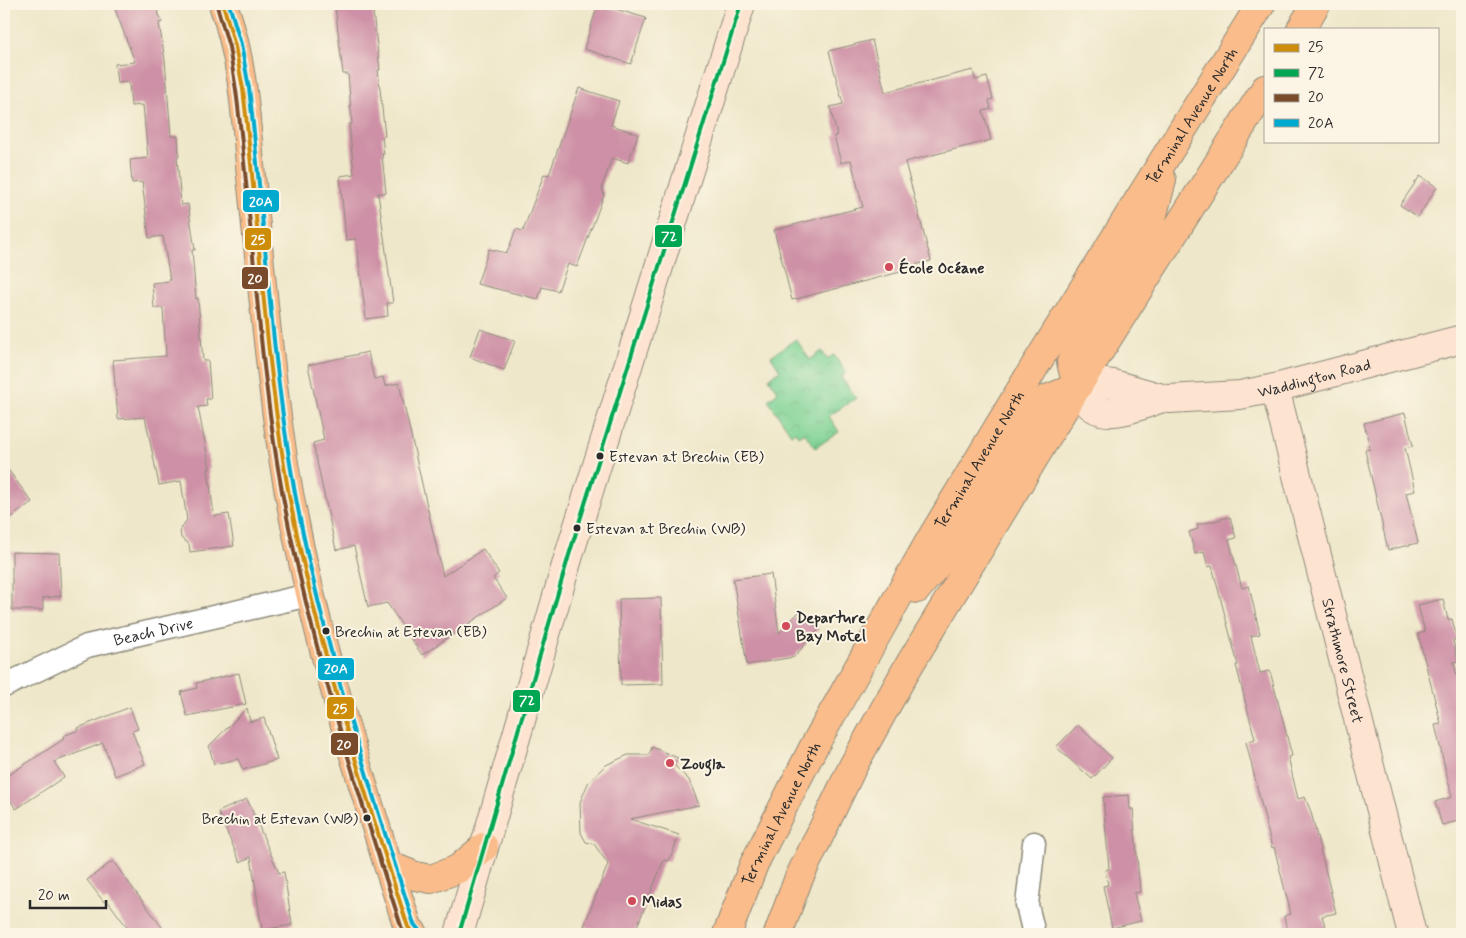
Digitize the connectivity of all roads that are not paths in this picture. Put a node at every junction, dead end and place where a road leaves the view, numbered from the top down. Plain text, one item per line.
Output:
1 (223, 4) edge
2 (741, 4) edge
3 (1261, 4) edge
4 (1316, 4) edge
5 (1302, 28) edge
6 (1264, 91) edge
7 (1169, 153) junction
8 (1462, 339) edge
9 (1077, 386) junction
10 (1275, 388) junction
11 (309, 595) junction
12 (866, 652) junction
13 (4, 686) edge
14 (1034, 843) dead end
15 (484, 847) junction
16 (754, 864) junction
17 (388, 865) junction
18 (414, 934) edge
19 (459, 934) edge
20 (711, 934) edge
21 (727, 934) edge
22 (778, 934) edge
23 (1034, 934) edge
24 (1412, 934) edge

1 - 11 main road
2 - 15 street
3 - 7 main road, Terminal Avenue North
4 - 5 main road
6 - 9 main road
7 - 9 main road
7 - 12 main road, Terminal Avenue North
8 - 10 street, Waddington Road
9 - 10 street, Waddington Road
9 - 12 main road
9 - 22 main road
10 - 24 street, Strathmore Street
11 - 13 street, Beach Drive
11 - 17 main road
12 - 16 main road, Terminal Avenue North
14 - 23 street
15 - 17 main road
15 - 19 street
16 - 20 main road
16 - 21 main road, Terminal Avenue North
17 - 18 main road

